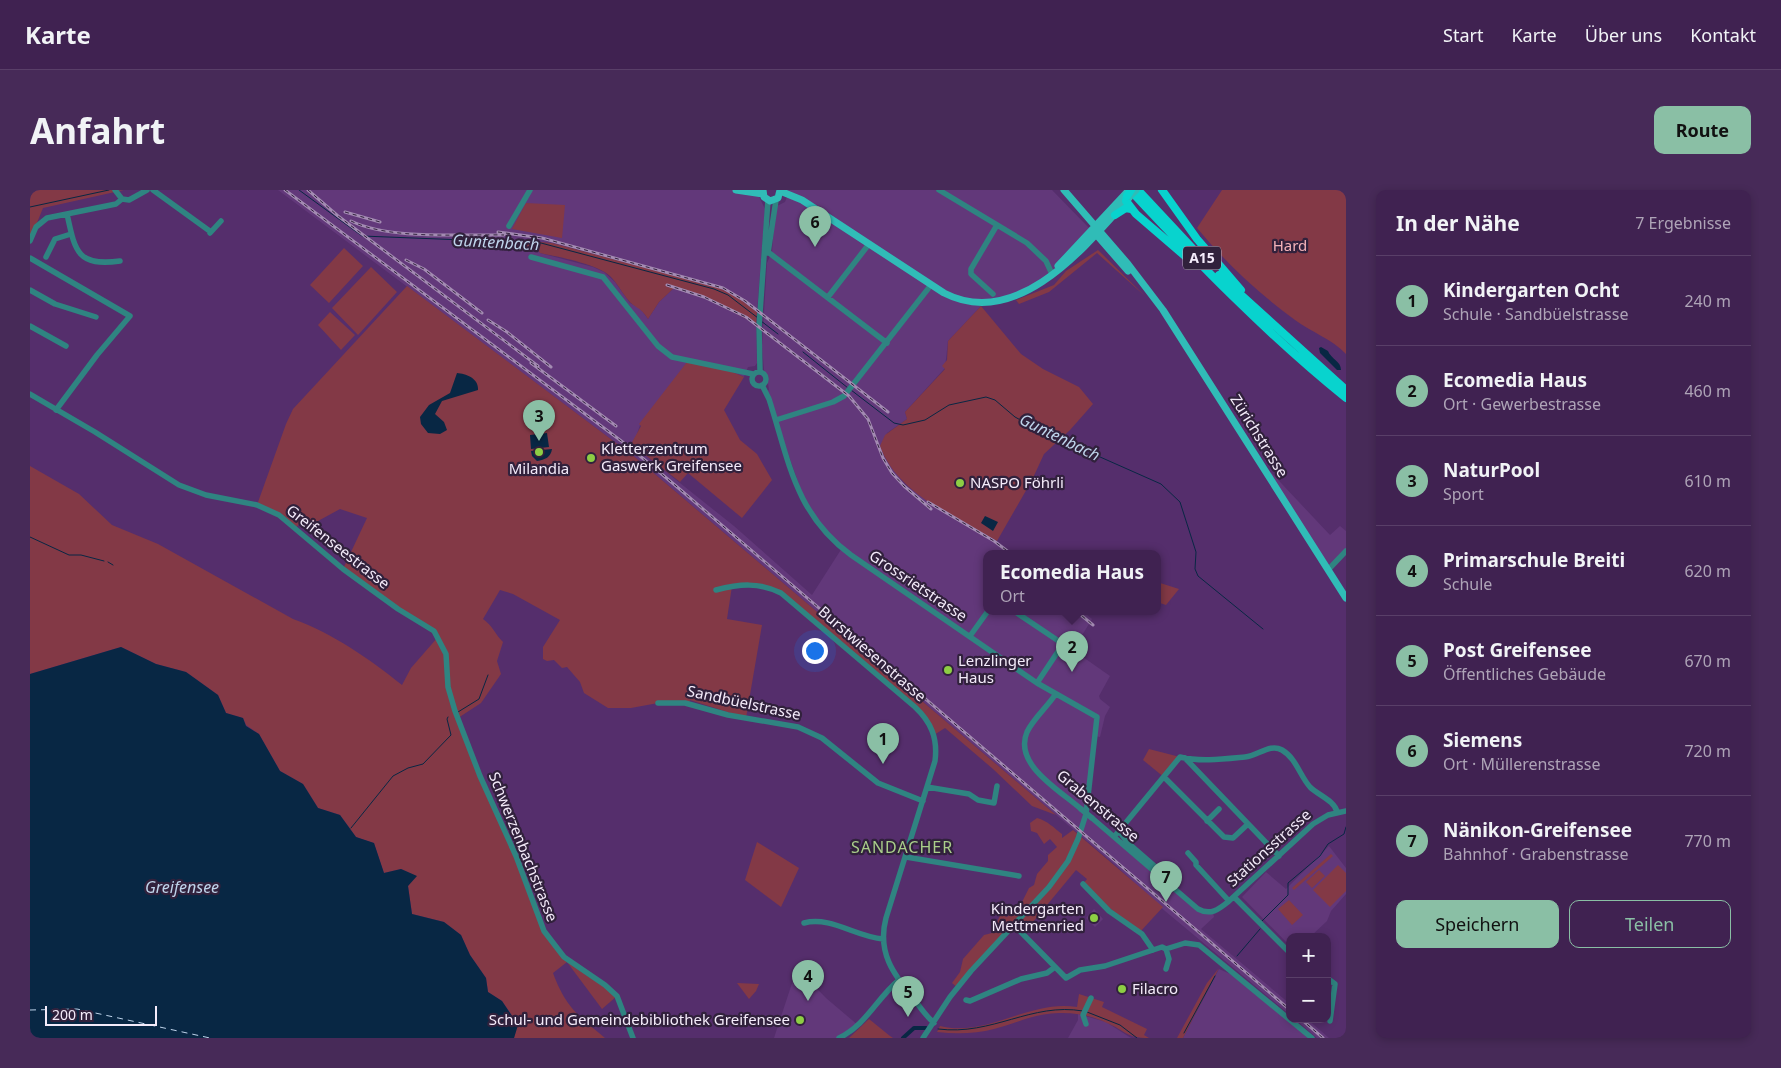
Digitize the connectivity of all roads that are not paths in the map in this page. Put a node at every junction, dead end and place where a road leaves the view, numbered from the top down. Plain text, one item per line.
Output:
1 (147, 190) edge
2 (153, 190) edge
3 (530, 190) edge
4 (736, 190) edge
5 (939, 190) edge
6 (1059, 190) edge
7 (1064, 190) edge
8 (1137, 190) edge
9 (1162, 190) edge
10 (116, 191) edge
11 (1128, 194) edge
12 (773, 195) edge
13 (122, 199) junction
14 (1131, 209) junction
15 (67, 214) junction
16 (1115, 215) junction
17 (222, 221) dead end
18 (996, 224) junction
19 (509, 226) dead end
20 (1096, 231) junction
21 (71, 234) junction
22 (30, 241) edge
23 (870, 244) junction
24 (765, 246) junction
25 (768, 252) junction
26 (532, 257) dead end
27 (30, 258) edge
28 (46, 258) dead end
29 (120, 261) dead end
30 (1048, 263) junction
31 (1059, 265) junction
32 (764, 268) junction
33 (1052, 274) junction
34 (931, 285) junction
35 (30, 290) edge
36 (1226, 290) junction
37 (993, 294) dead end
38 (828, 297) junction
39 (96, 317) dead end
40 (1269, 323) junction
41 (30, 326) edge
42 (887, 343) junction
43 (66, 346) dead end
44 (760, 372) junction
45 (752, 376) junction
46 (762, 385) junction
47 (1346, 390) edge
48 (30, 394) edge
49 (1346, 398) edge
50 (56, 410) junction
51 (776, 420) junction
52 (1346, 551) edge
53 (1328, 570) junction
54 (716, 590) dead end
55 (1346, 598) edge
56 (985, 615) edge
57 (1020, 615) edge
58 (970, 636) junction
59 (438, 637) joint
60 (1036, 683) junction
61 (1055, 695) junction
62 (658, 703) dead end
63 (1182, 758) junction
64 (1164, 778) junction
65 (997, 786) dead end
66 (927, 787) junction
67 (923, 801) junction
68 (1219, 809) dead end
69 (1346, 811) edge
70 (1338, 812) junction
71 (1207, 820) junction
72 (1248, 824) junction
73 (1119, 831) junction
74 (1114, 837) junction
75 (1188, 853) dead end
76 (1279, 856) junction
77 (906, 857) junction
78 (1019, 876) dead end
79 (1083, 884) dead end
80 (1232, 899) junction
81 (1194, 906) junction
82 (1213, 912) joint
83 (804, 923) dead end
84 (1014, 925) junction
85 (883, 939) junction
86 (1286, 948) edge
87 (1166, 949) junction
88 (1153, 950) junction
89 (1054, 967) junction
90 (1166, 969) dead end
91 (899, 980) junction
92 (1331, 981) edge
93 (1091, 998) dead end
94 (966, 1000) dead end
95 (1331, 1014) edge
96 (1086, 1024) dead end
97 (932, 1026) junction
98 (633, 1038) edge
99 (839, 1038) edge
100 (925, 1038) edge
101 (1312, 1038) edge

1 - 13 street
2 - 17 street
3 - 19 street
4 - 12 main road
5 - 18 street
6 - 20 main road
7 - 20 main road
8 - 11 main road, bridge
8 - 40 highway, A15
9 - 40 highway
10 - 13 street
11 - 14 highway
11 - 16 main road
11 - 20 main road
11 - 36 highway, A15
12 - 23 main road
12 - 24 street
12 - 25 street
13 - 15 street
14 - 16 highway
14 - 36 highway
15 - 21 street
15 - 22 street
16 - 20 main road
18 - 30 street
18 - 37 street
20 - 31 main road
20 - 33 main road
20 - 53 main road, Zürichstrasse
21 - 28 street
21 - 29 street
23 - 34 main road
23 - 38 street
24 - 25 street
24 - 32 street
25 - 32 street
25 - 38 street
26 - 45 street
27 - 50 street
30 - 31 street
30 - 33 street
31 - 33 main road
32 - 44 street
33 - 34 main road
34 - 42 street
35 - 39 street
36 - 49 highway, A15
38 - 42 street
40 - 47 highway, A15
41 - 43 street
42 - 51 street
44 - 45 street
44 - 46 street
45 - 46 street
46 - 51 street
48 - 50 street, Greifenseestrasse
50 - 59 street, Greifenseestrasse
51 - 58 street, Grossrietstrasse
52 - 53 street
53 - 55 main road, Zürichstrasse
54 - 66 street, Burstwiesenstrasse
56 - 58 street
57 - 60 street
58 - 60 street, Grossrietstrasse
59 - 98 street, Schwerzenbachstrasse
60 - 61 street, Grossrietstrasse
61 - 74 street, Grabenstrasse, bridge
61 - 84 street, Grossrietstrasse
62 - 67 street, Sandbüelstrasse
63 - 64 street
63 - 70 street
63 - 72 street
64 - 71 street
64 - 73 street
65 - 66 street
66 - 67 street, Burstwiesenstrasse
67 - 77 street, Burstwiesenstrasse
68 - 71 street
69 - 70 street, Stationsstrasse
70 - 76 street, Stationsstrasse
71 - 72 street
72 - 76 street
73 - 74 street
73 - 81 street
74 - 81 street, Grabenstrasse
75 - 80 street
76 - 80 street, Stationsstrasse
77 - 78 street
77 - 85 street, Burstwiesenstrasse
79 - 88 street
80 - 82 street, Stationsstrasse
80 - 86 street
81 - 82 street, Grabenstrasse
83 - 85 street
84 - 89 street
84 - 97 street
85 - 91 street, Burstwiesenstrasse
87 - 88 street
87 - 90 street
87 - 101 street
88 - 89 street
89 - 94 street
91 - 97 street, Burstwiesenstrasse
91 - 99 street
92 - 95 street
93 - 96 street
97 - 100 street

